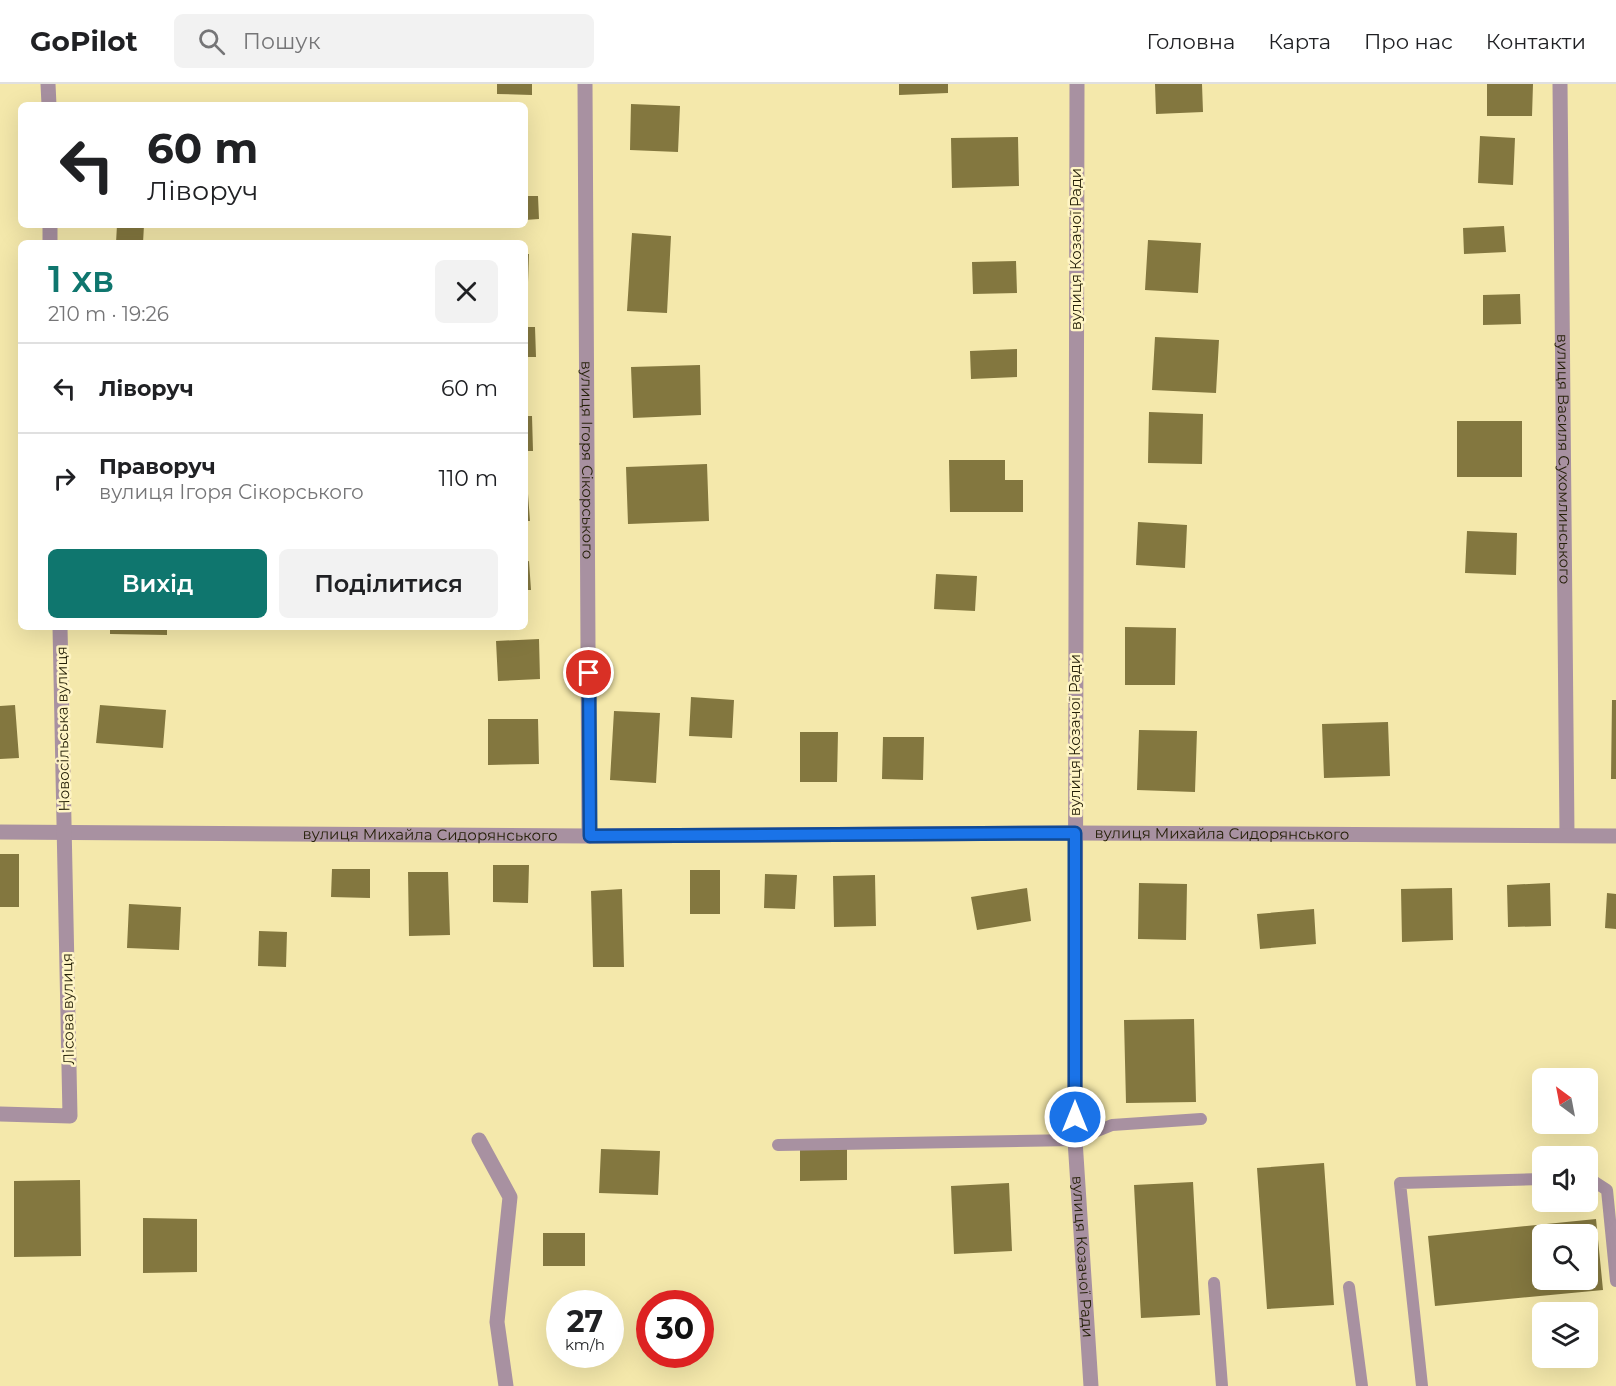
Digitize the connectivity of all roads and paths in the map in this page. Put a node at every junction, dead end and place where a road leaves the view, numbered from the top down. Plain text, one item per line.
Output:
1 (48, 84) edge
2 (585, 84) edge
3 (1077, 84) edge
4 (1560, 84) edge
5 (49, 102) edge
6 (60, 630) edge
7 (0, 832) edge
8 (65, 832) junction
9 (1075, 833) junction
10 (1567, 835) junction
11 (590, 836) junction
12 (1616, 836) edge
13 (0, 1114) edge
14 (1201, 1119) dead end
15 (479, 1140) dead end
16 (1075, 1140) junction
17 (778, 1145) dead end
18 (1532, 1179) edge
19 (1598, 1184) edge
20 (1616, 1281) edge
21 (1214, 1283) dead end
22 (1349, 1287) dead end
23 (506, 1386) edge
24 (1091, 1386) edge
25 (1222, 1386) edge
26 (1362, 1386) edge
27 (1422, 1386) edge

1 - 5 street
2 - 11 street, вулиця Ігоря Сікорського
3 - 9 street, вулиця Козачої Ради
4 - 10 street, вулиця Василя Сухомлинського
6 - 8 street, Новосільська вулиця
7 - 8 street, вулиця Михайла Сидорянського
8 - 11 street, вулиця Михайла Сидорянського
8 - 13 street, Лісова вулиця
9 - 10 street, вулиця Михайла Сидорянського
9 - 11 street, вулиця Михайла Сидорянського
9 - 16 street, вулиця Козачої Ради
10 - 12 street, вулиця Михайла Сидорянського
14 - 16 lane
15 - 23 street
16 - 17 lane
16 - 24 street, вулиця Козачої Ради
18 - 27 lane
19 - 20 lane
21 - 25 lane
22 - 26 lane

